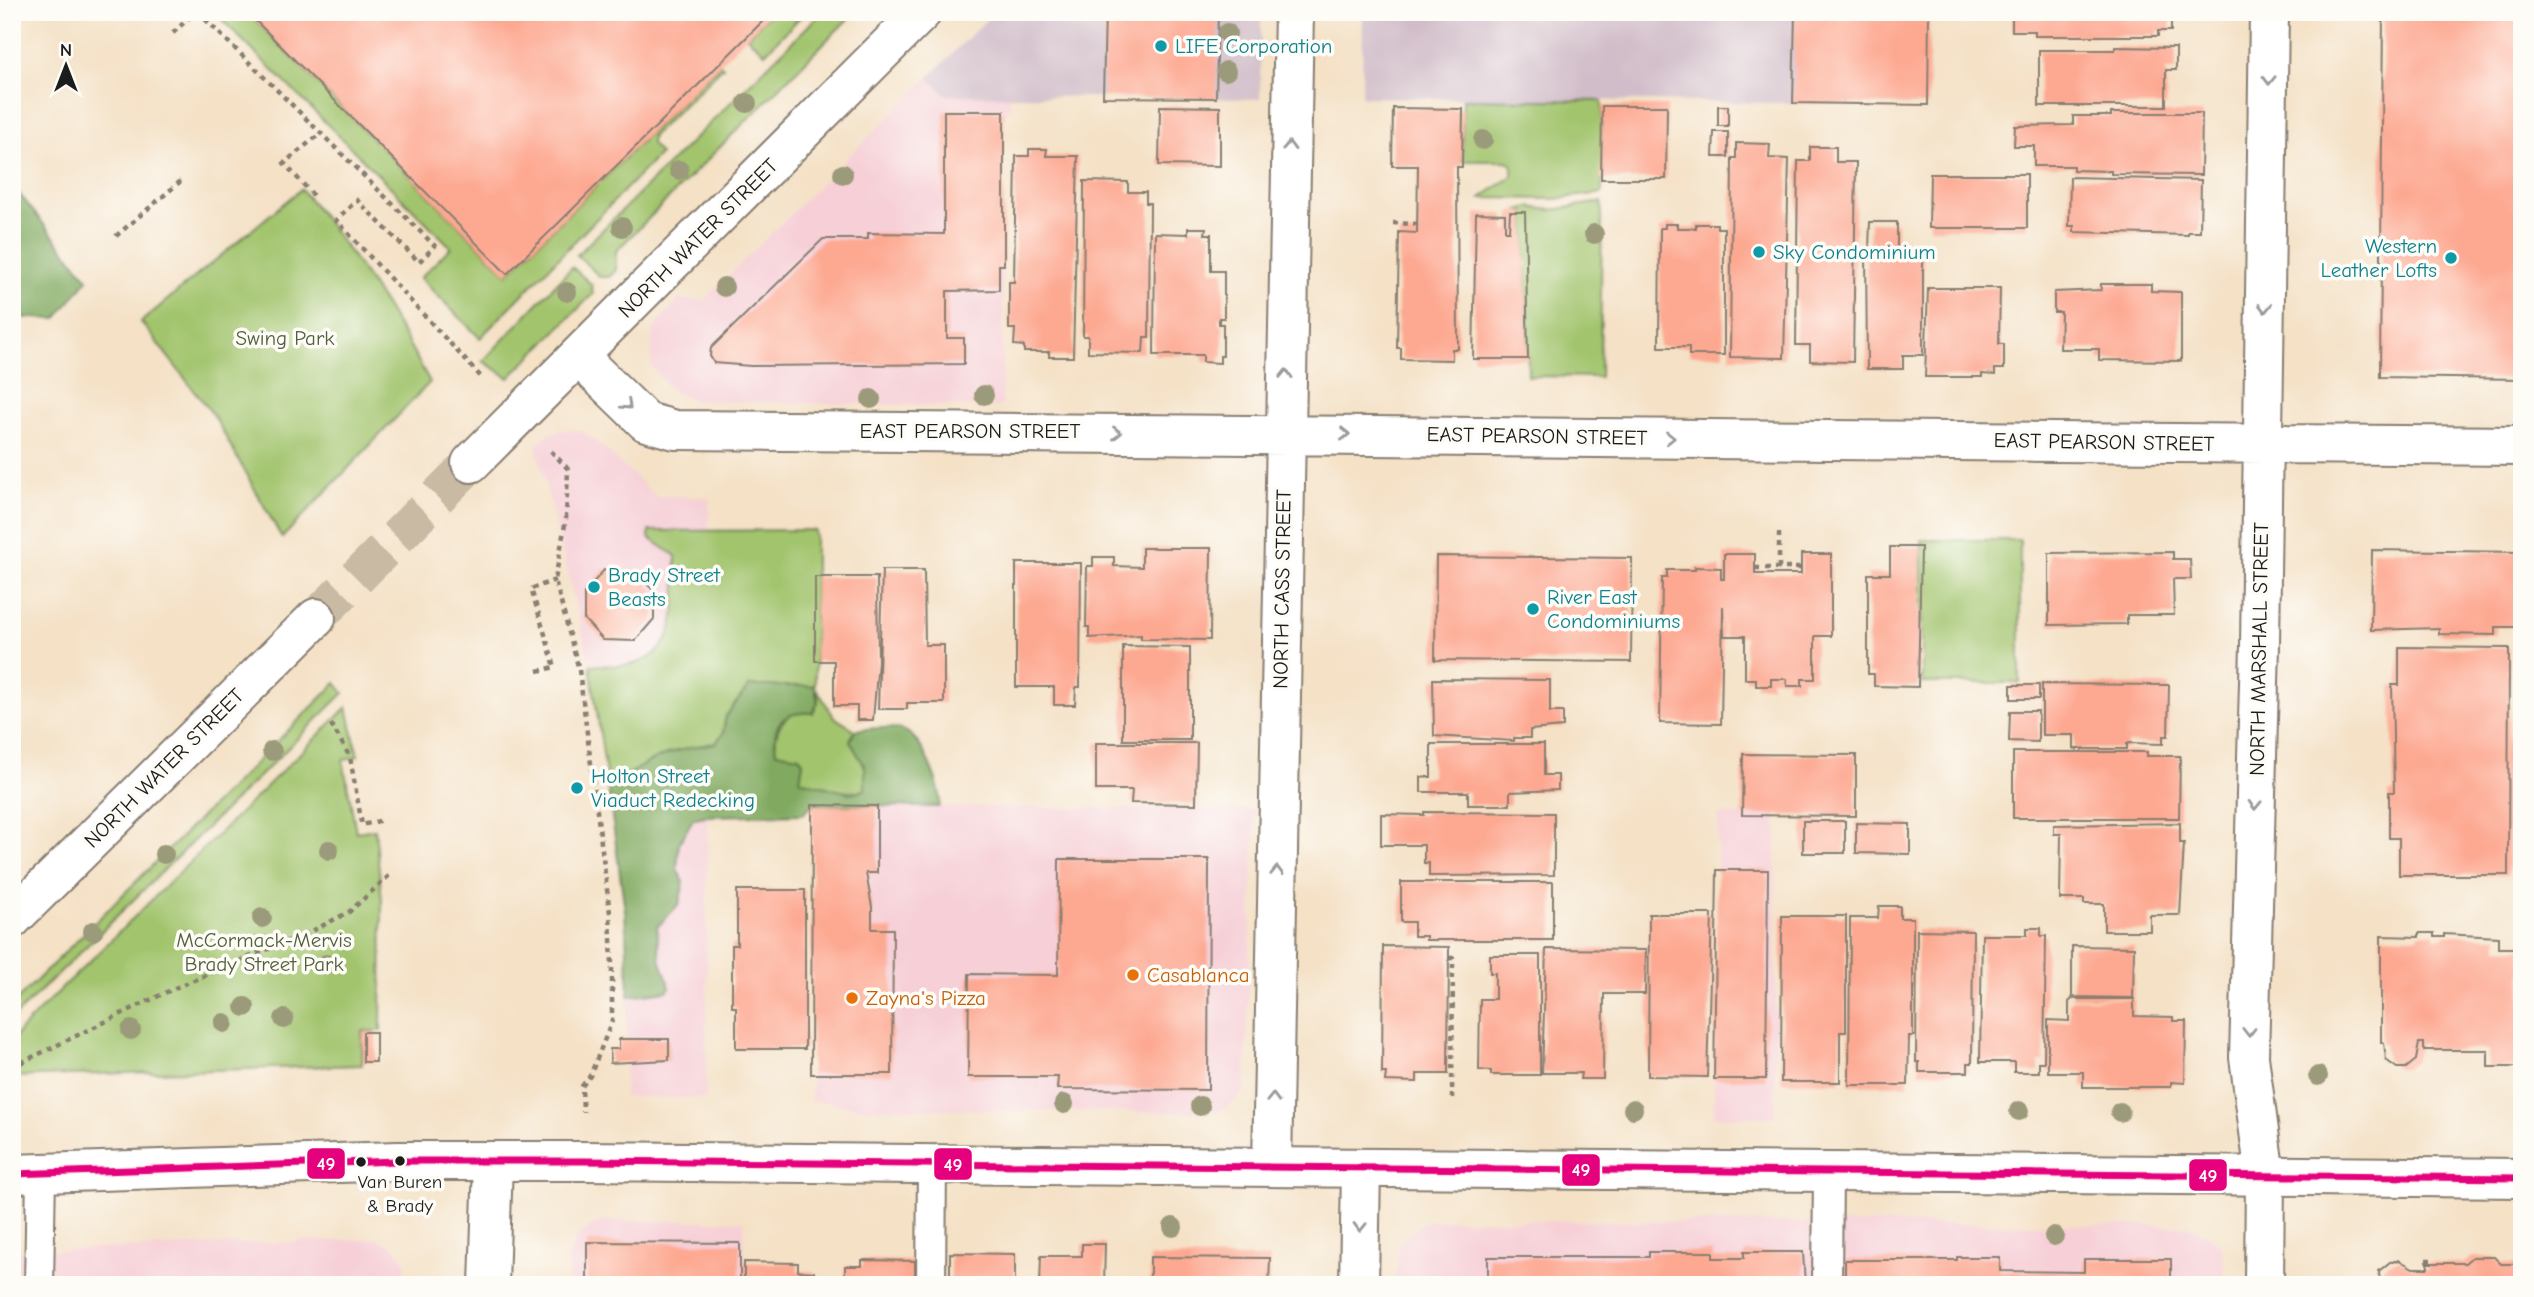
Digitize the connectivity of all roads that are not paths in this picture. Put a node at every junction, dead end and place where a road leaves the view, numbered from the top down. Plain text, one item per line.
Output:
1 (922, 12) edge
2 (1294, 12) edge
3 (2269, 12) edge
4 (579, 357) junction
5 (1284, 433) junction
6 (2263, 443) junction
7 (2522, 446) edge
8 (471, 463) tunnel mouth
9 (316, 618) tunnel mouth
10 (12, 919) edge
11 (492, 1161) junction
12 (932, 1165) junction
13 (1272, 1167) junction
14 (1362, 1168) junction
15 (1828, 1172) junction
16 (26, 1174) edge
17 (2265, 1176) junction
18 (2522, 1178) edge
19 (39, 1285) edge
20 (489, 1285) edge
21 (931, 1285) edge
22 (1359, 1285) edge
23 (1827, 1285) edge
24 (2264, 1285) edge

1 - 4 street, NORTH WATER STREET
5 -> 2 street, NORTH CASS STREET
3 -> 6 street, NORTH MARSHALL STREET
4 -> 5 street, EAST PEARSON STREET
4 - 8 street, NORTH WATER STREET
5 -> 6 street, EAST PEARSON STREET
13 -> 5 street, NORTH CASS STREET
6 - 7 street, EAST PEARSON STREET
6 -> 17 street, NORTH MARSHALL STREET
9 - 10 street, NORTH WATER STREET
11 - 12 street
11 - 16 street
11 - 20 street
12 - 13 street
12 - 21 lane
13 - 14 street
14 - 15 street
14 -> 22 street
15 - 17 street
15 - 23 lane
16 - 19 lane
17 - 18 street
17 - 24 street, NORTH MARSHALL STREET

